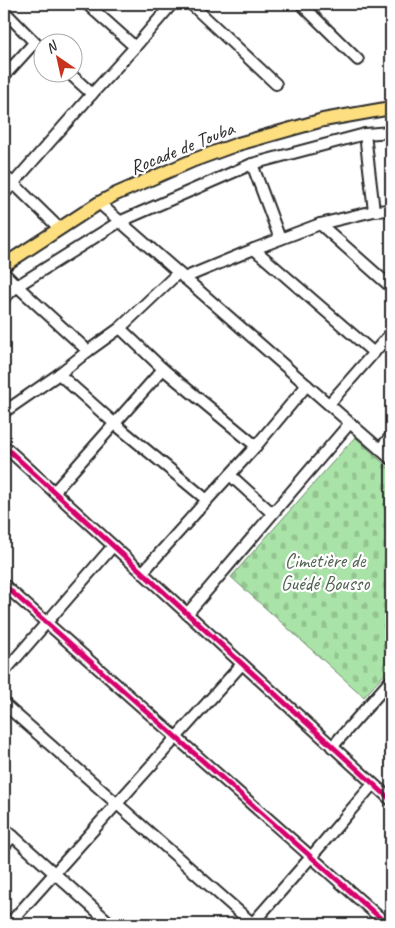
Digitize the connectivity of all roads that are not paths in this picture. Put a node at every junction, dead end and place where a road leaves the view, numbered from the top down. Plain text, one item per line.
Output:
1 (87, 4) edge
2 (172, 4) edge
3 (191, 4) edge
4 (301, 4) edge
5 (4, 11) edge
6 (32, 41) edge
7 (32, 45) edge
8 (136, 47) junction
9 (358, 60) dead end
10 (4, 76) edge
11 (79, 82) edge
12 (276, 84) dead end
13 (92, 94) junction
14 (391, 108) edge
15 (391, 132) edge
16 (365, 134) junction
17 (252, 164) junction
18 (4, 176) edge
19 (14, 184) junction
20 (4, 194) edge
21 (99, 203) junction
22 (374, 212) junction
23 (389, 212) edge
24 (119, 222) junction
25 (320, 224) junction
26 (59, 228) junction
27 (280, 239) junction
28 (254, 249) junction
29 (4, 265) edge
30 (4, 273) edge
31 (181, 275) junction
32 (17, 286) junction
33 (391, 287) edge
34 (4, 298) edge
35 (120, 328) junction
36 (391, 333) edge
37 (88, 351) junction
38 (374, 353) junction
39 (163, 369) junction
40 (59, 374) junction
41 (306, 385) junction
42 (328, 404) junction
43 (4, 412) edge
44 (350, 423) junction
45 (115, 424) junction
46 (391, 436) edge
47 (256, 446) junction
48 (8, 449) edge
49 (380, 449) junction
50 (391, 459) edge
51 (4, 461) edge
52 (230, 475) junction
53 (54, 492) junction
54 (207, 500) junction
55 (272, 513) junction
56 (113, 546) junction
57 (142, 573) junction
58 (4, 585) edge
59 (187, 614) junction
60 (46, 623) junction
61 (242, 664) junction
62 (4, 672) edge
63 (391, 680) edge
64 (4, 704) edge
65 (176, 738) junction
66 (332, 747) junction
67 (373, 784) junction
68 (390, 796) edge
69 (117, 804) junction
70 (4, 828) edge
71 (13, 836) junction
72 (4, 846) edge
73 (311, 858) junction
74 (55, 874) junction
75 (9, 924) edge
76 (111, 924) edge
77 (253, 924) edge
78 (387, 924) edge

1 - 8 street
2 - 8 street
3 - 12 street
4 - 9 street
5 - 6 street
7 - 10 street
8 - 13 street
11 - 13 street
13 - 19 street
14 - 21 main road, Rocade de Touba
15 - 16 street
16 - 17 street
16 - 22 street
17 - 24 street
17 - 27 street
18 - 19 street
19 - 20 street
19 - 26 street
21 - 24 street
21 - 26 main road, Rocade de Touba
22 - 23 street
22 - 25 street
24 - 31 street
24 - 32 street
25 - 27 street
25 - 33 street
26 - 29 main road, Rocade de Touba
27 - 28 street
28 - 31 street
28 - 38 street
30 - 32 street
31 - 35 street
31 - 41 street
32 - 34 street
32 - 37 street
35 - 37 street
35 - 39 street
36 - 38 street
37 - 40 street
38 - 42 street
39 - 45 street
39 - 47 street
40 - 43 street
40 - 45 street
41 - 42 street
41 - 47 street
42 - 44 street
44 - 49 street
44 - 55 street
45 - 53 street
45 - 54 street
46 - 49 street
47 - 52 street
48 - 51 street
48 - 53 street
49 - 50 street
52 - 54 street
52 - 55 street
53 - 56 street
54 - 57 street
55 - 59 street
56 - 57 street
56 - 60 street
57 - 59 street
58 - 60 street
59 - 61 street
60 - 62 street
60 - 65 street
61 - 65 street
61 - 66 street
63 - 66 street
64 - 69 street
65 - 69 street
65 - 73 street
66 - 67 street
67 - 68 street
67 - 73 street
69 - 74 street
69 - 77 street
70 - 71 street
71 - 72 street
71 - 74 street
73 - 77 street
73 - 78 street
74 - 75 street
74 - 76 street

